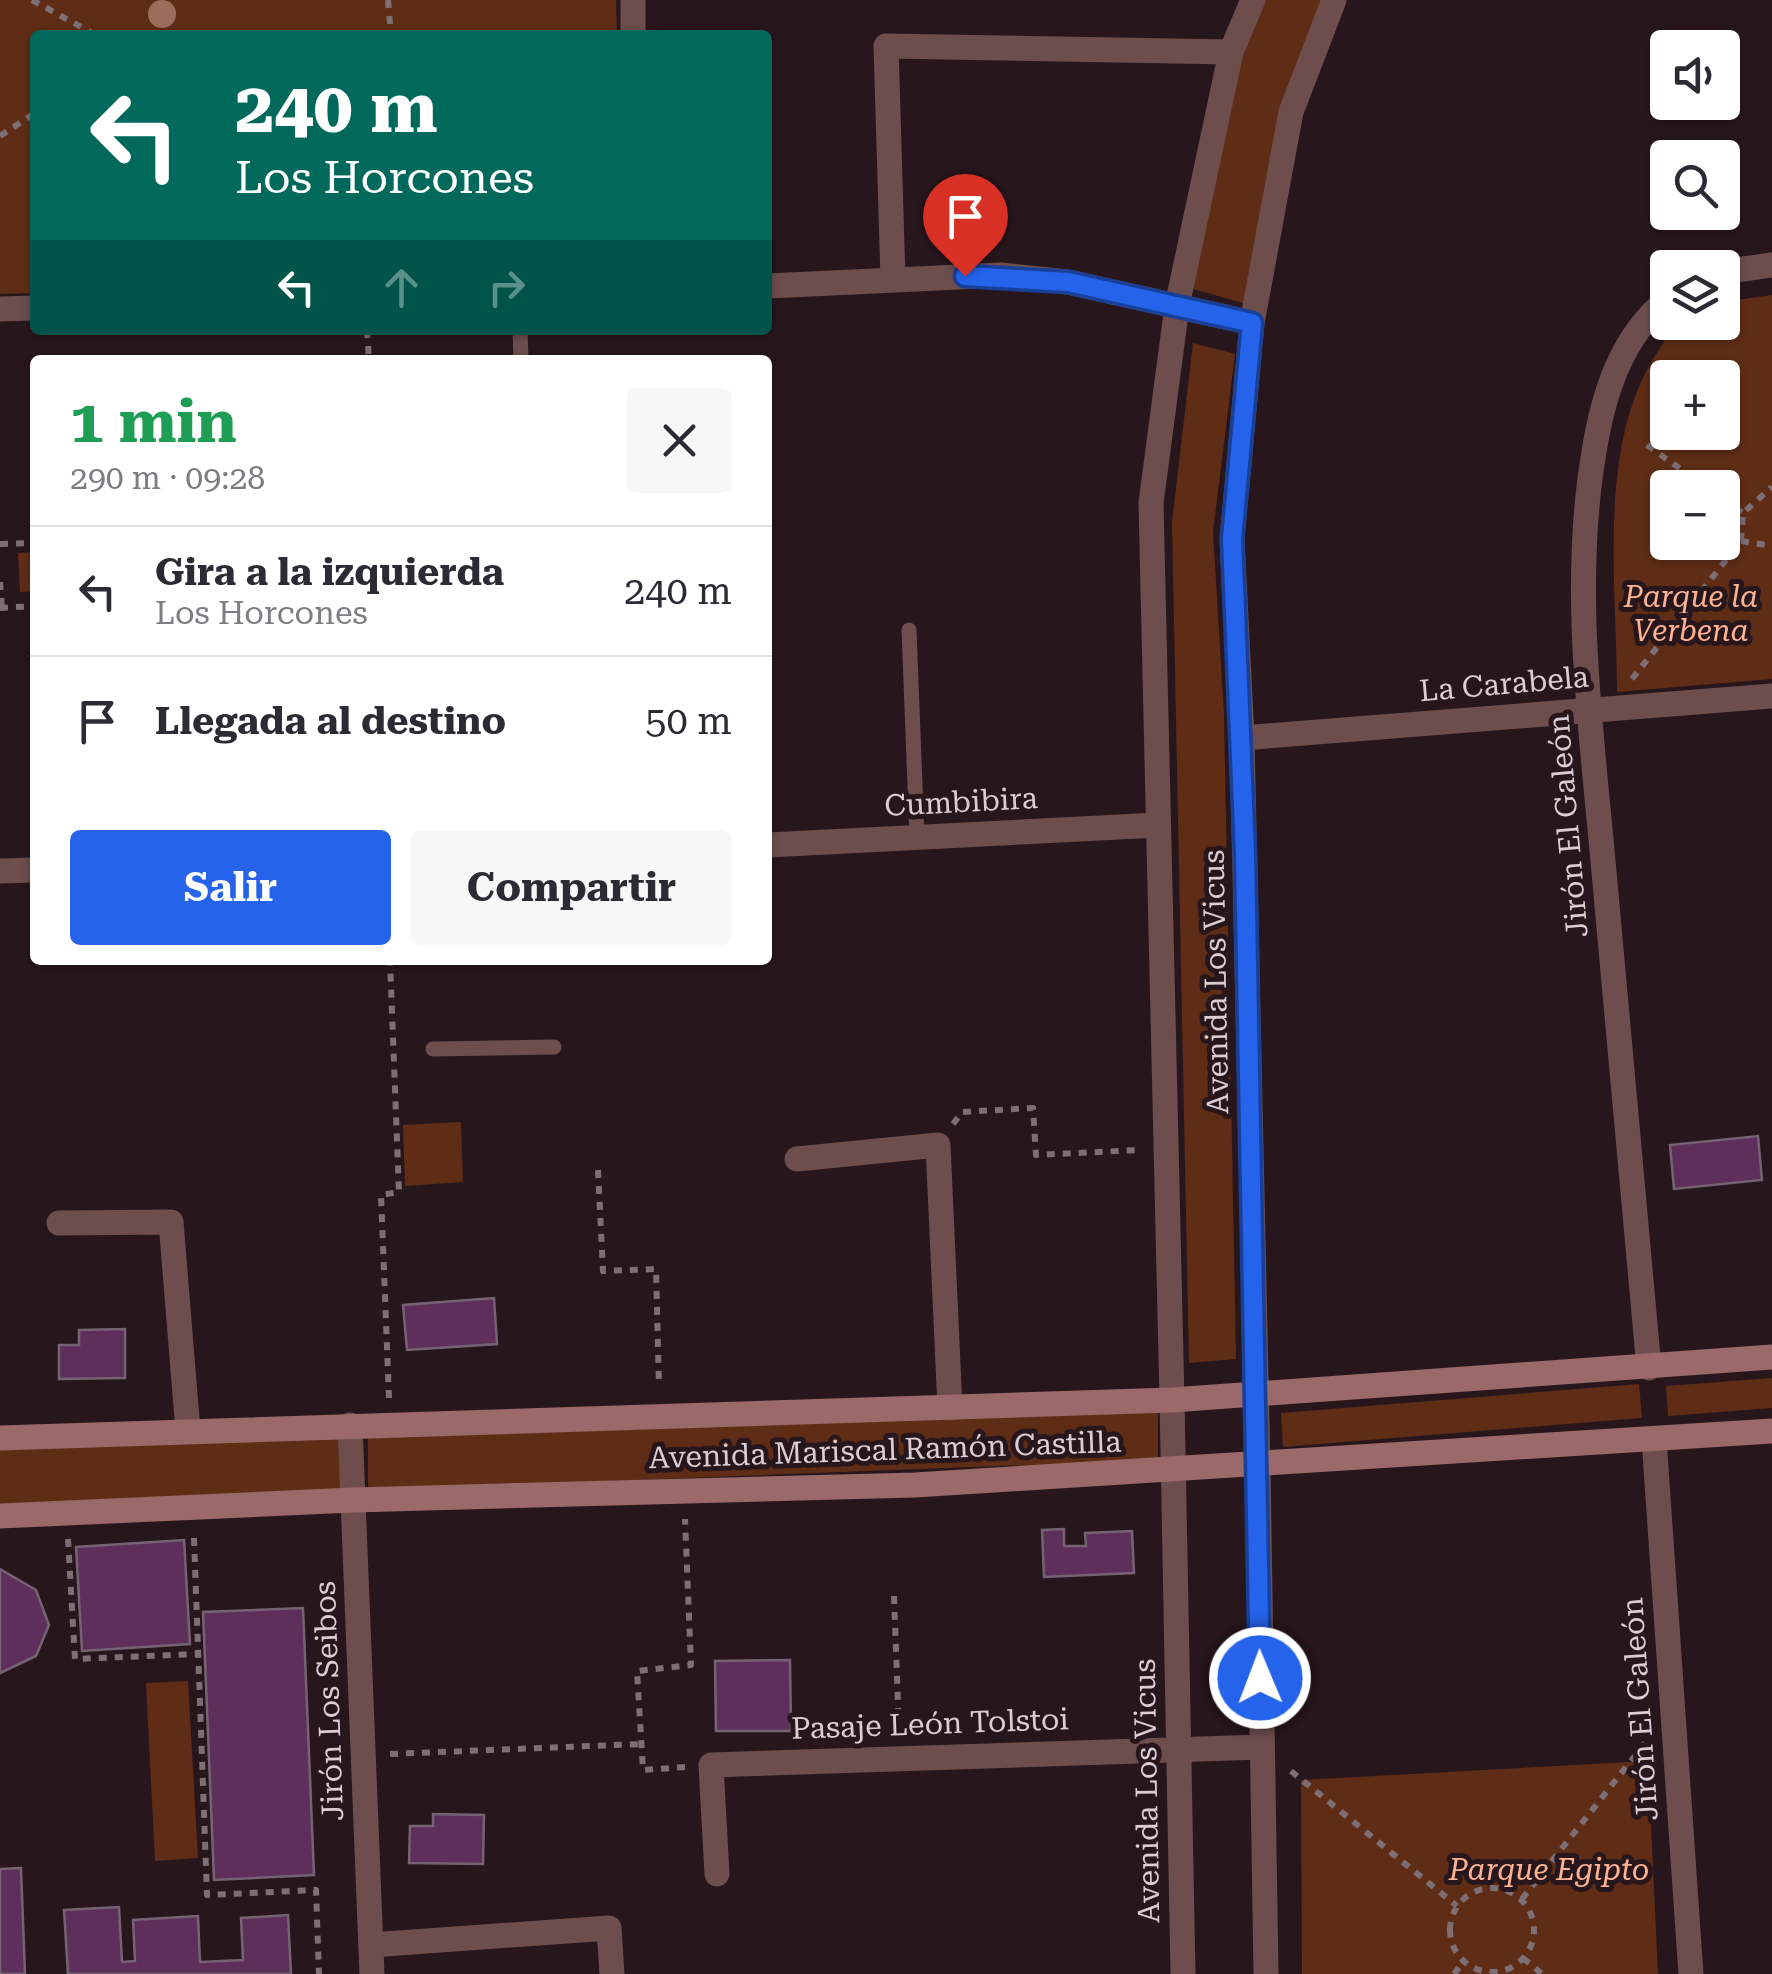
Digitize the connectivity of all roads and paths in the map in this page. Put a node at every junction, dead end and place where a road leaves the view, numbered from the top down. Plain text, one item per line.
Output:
1 (32, 0) edge
2 (388, 0) edge
3 (632, 0) edge
4 (1253, 0) edge
5 (1334, 0) edge
6 (87, 30) edge
7 (391, 30) edge
8 (633, 30) edge
9 (1231, 52) junction
10 (30, 116) edge
11 (0, 136) edge
12 (1772, 266) edge
13 (1740, 270) edge
14 (893, 279) junction
15 (772, 286) edge
16 (1177, 306) junction
17 (30, 308) edge
18 (0, 309) edge
19 (1650, 313) edge
20 (1252, 323) junction
21 (1647, 445) dead end
22 (1682, 470) edge
23 (1771, 493) edge
24 (1742, 513) joint
25 (1741, 540) junction
26 (30, 543) edge
27 (0, 544) edge
28 (1772, 546) edge
29 (0, 582) edge
30 (30, 606) edge
31 (1, 608) edge
32 (909, 630) dead end
33 (1632, 677) dead end
34 (1772, 696) edge
35 (1590, 709) junction
36 (1242, 738) junction
37 (1158, 826) junction
38 (917, 837) junction
39 (772, 845) edge
40 (30, 870) edge
41 (0, 871) edge
42 (390, 965) edge
43 (554, 1047) dead end
44 (433, 1049) dead end
45 (938, 1145) junction
46 (1165, 1149) junction
47 (797, 1159) dead end
48 (598, 1170) dead end
49 (59, 1222) dead end
50 (1772, 1357) edge
51 (1649, 1368) junction
52 (1258, 1396) junction
53 (1172, 1400) junction
54 (950, 1408) junction
55 (660, 1417) junction
56 (392, 1424) junction
57 (350, 1426) junction
58 (188, 1431) junction
59 (1772, 1431) edge
60 (0, 1438) edge
61 (1654, 1439) junction
62 (1258, 1467) junction
63 (1174, 1471) junction
64 (684, 1490) junction
65 (353, 1500) junction
66 (193, 1507) junction
67 (66, 1513) junction
68 (0, 1516) edge
69 (894, 1596) dead end
70 (198, 1654) junction
71 (1672, 1708) junction
72 (642, 1744) junction
73 (1262, 1747) junction
74 (1180, 1750) junction
75 (364, 1755) junction
76 (900, 1758) junction
77 (711, 1765) junction
78 (718, 1874) dead end
79 (1522, 1900) junction
80 (1457, 1906) junction
81 (371, 1945) junction
82 (1523, 1958) junction
83 (1464, 1962) junction
84 (319, 1974) edge
85 (372, 1974) edge
86 (612, 1974) edge
87 (1183, 1974) edge
88 (1266, 1974) edge
89 (1454, 1974) edge
90 (1542, 1974) edge
91 (1690, 1974) edge

1 - 6 path
2 - 7 path
3 - 8 street
4 - 9 street, Avenida Los Vicus
5 - 20 street, Avenida Los Vicus
9 - 14 street
9 - 16 street, Avenida Los Vicus
10 - 11 path
12 - 13 street
14 - 15 street
14 - 16 street
16 - 20 street
16 - 37 street, Avenida Los Vicus
17 - 18 street
19 - 35 street, Jirón El Galeón
20 - 36 street, Avenida Los Vicus
21 - 22 path
23 - 24 path
24 - 25 path
25 - 28 path
25 - 33 path
26 - 27 path
29 - 31 path
30 - 31 path
32 - 38 lane
34 - 35 street, La Carabela
35 - 36 street, La Carabela
35 - 51 street, Jirón El Galeón
36 - 52 street, Avenida Los Vicus
37 - 38 street, Cumbibira
37 - 46 street, Avenida Los Vicus
38 - 39 street, Cumbibira
40 - 41 street
42 - 56 path
43 - 44 lane
45 - 46 path
45 - 47 street
45 - 54 street
46 - 53 street, Avenida Los Vicus
48 - 55 path
49 - 58 street
50 - 51 main road, Avenida Mariscal Ramón Castilla
51 - 52 main road, Avenida Mariscal Ramón Castilla
52 - 53 main road, Avenida Mariscal Ramón Castilla
52 - 62 street, Avenida Los Vicus
53 - 54 main road, Avenida Mariscal Ramón Castilla
53 - 63 street, Avenida Los Vicus
54 - 55 main road, Avenida Mariscal Ramón Castilla
55 - 56 main road, Avenida Mariscal Ramón Castilla
56 - 57 main road, Avenida Mariscal Ramón Castilla
57 - 58 main road, Avenida Mariscal Ramón Castilla
57 - 65 street, Jirón Los Seibos
58 - 60 main road, Avenida Mariscal Ramón Castilla
59 - 61 main road, Avenida Mariscal Ramón Castilla
61 - 62 main road, Avenida Mariscal Ramón Castilla
61 - 71 street, Jirón El Galeón
62 - 63 main road, Avenida Mariscal Ramón Castilla
62 - 73 street, Avenida Los Vicus
63 - 64 main road, Avenida Mariscal Ramón Castilla
63 - 74 street, Avenida Los Vicus
64 - 65 main road, Avenida Mariscal Ramón Castilla
64 - 72 path
65 - 66 main road, Avenida Mariscal Ramón Castilla
65 - 75 street, Jirón Los Seibos
66 - 67 main road, Avenida Mariscal Ramón Castilla
66 - 70 path
67 - 68 main road, Avenida Mariscal Ramón Castilla
67 - 70 path
69 - 76 path
70 - 84 path
71 - 79 path
71 - 91 street, Jirón El Galeón
72 - 75 path
72 - 77 path
73 - 74 street, Pasaje León Tolstoi
73 - 80 path
73 - 88 street, Avenida Los Vicus
74 - 76 street, Pasaje León Tolstoi
74 - 87 street, Avenida Los Vicus
75 - 81 street, Jirón Los Seibos
76 - 77 street, Pasaje León Tolstoi
77 - 78 street
79 - 80 path
79 - 82 path
80 - 83 path
81 - 85 street, Jirón Los Seibos
81 - 86 street
82 - 83 path
82 - 90 path
83 - 89 path

